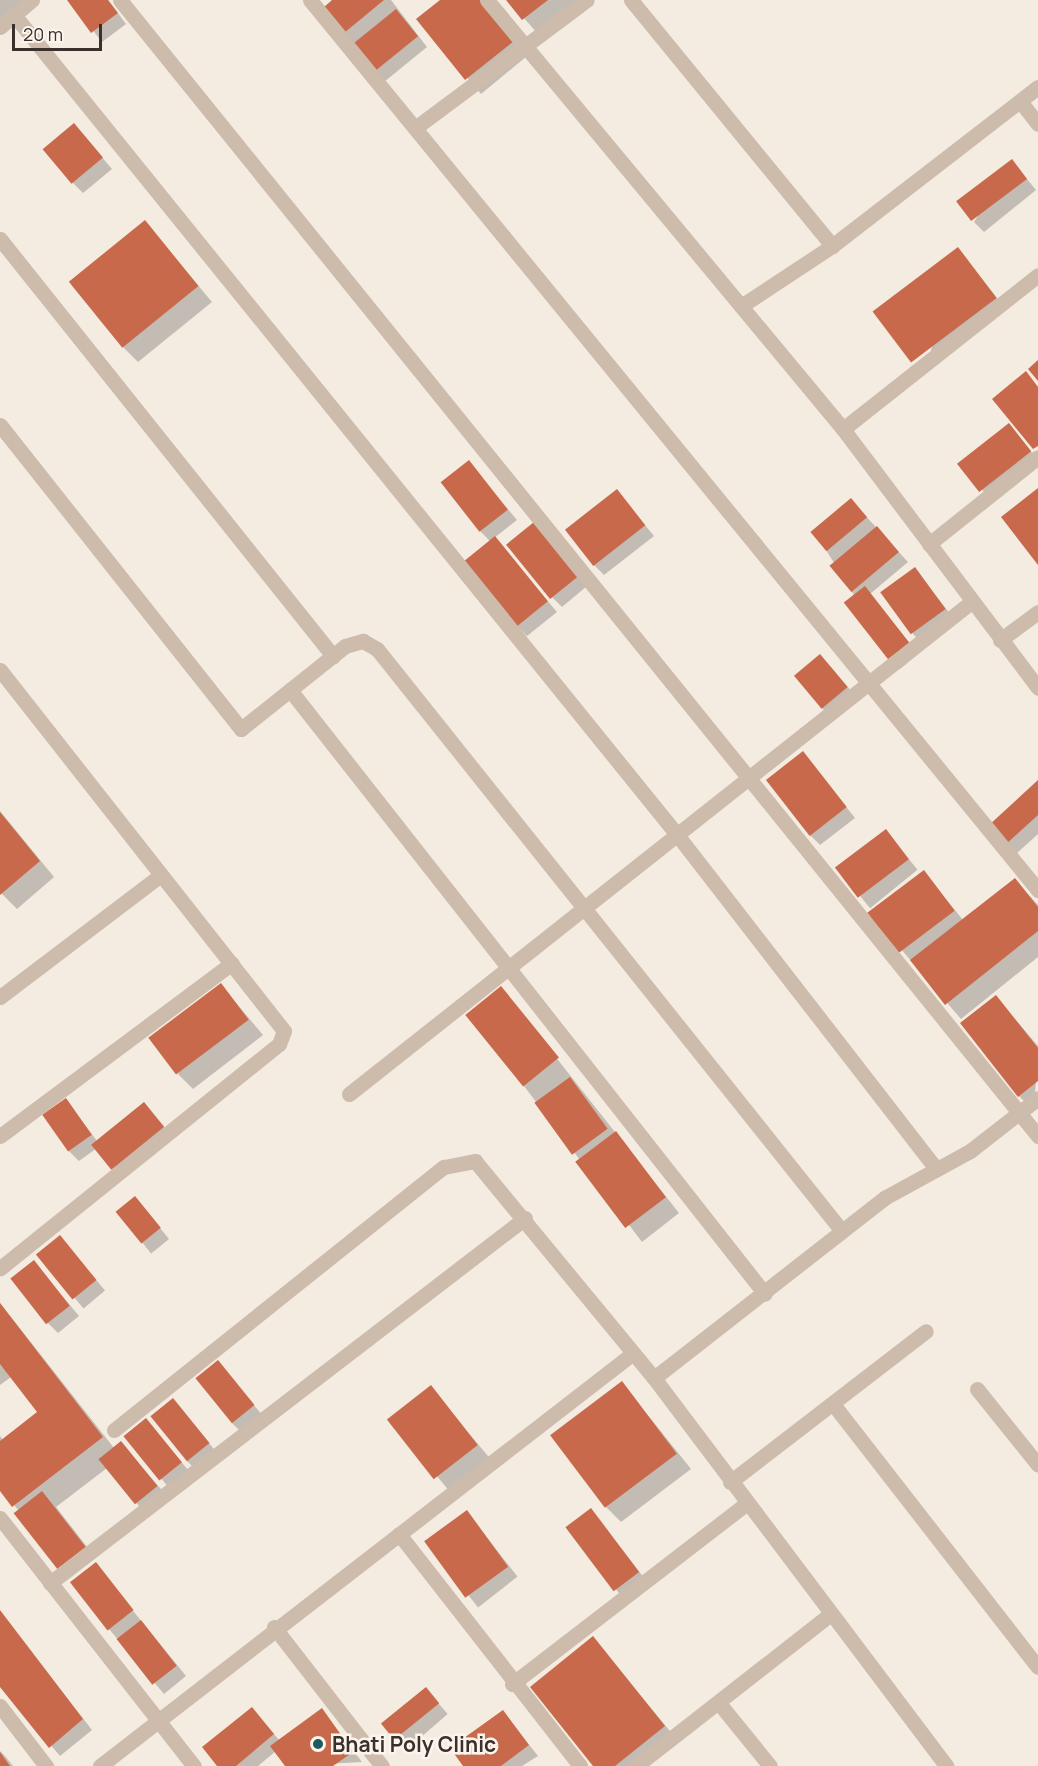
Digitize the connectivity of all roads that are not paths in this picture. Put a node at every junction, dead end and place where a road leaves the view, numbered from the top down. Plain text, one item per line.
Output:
1 (32, 0) edge
2 (120, 0) edge
3 (310, 0) edge
4 (487, 0) edge
5 (587, 0) edge
6 (631, 0) edge
7 (15, 16) junction
8 (0, 27) edge
9 (523, 47) junction
10 (1038, 87) edge
11 (1020, 101) junction
12 (1038, 124) edge
13 (416, 128) junction
14 (0, 239) edge
15 (832, 246) junction
16 (1038, 275) edge
17 (741, 306) junction
18 (0, 425) edge
19 (843, 429) junction
20 (1038, 457) edge
21 (929, 544) junction
22 (971, 602) junction
23 (1038, 612) edge
24 (1000, 640) junction
25 (333, 656) junction
26 (0, 670) edge
27 (866, 682) junction
28 (1038, 688) edge
29 (290, 690) junction
30 (752, 778) junction
31 (678, 836) junction
32 (161, 875) junction
33 (1038, 890) edge
34 (584, 908) junction
35 (232, 963) junction
36 (509, 968) junction
37 (0, 998) edge
38 (350, 1094) dead end
39 (1038, 1098) edge
40 (1020, 1113) junction
41 (0, 1136) edge
42 (1038, 1136) edge
43 (935, 1167) junction
44 (525, 1218) junction
45 (842, 1231) junction
46 (0, 1268) edge
47 (765, 1294) junction
48 (926, 1330) dead end
49 (632, 1354) junction
50 (654, 1378) junction
51 (977, 1389) dead end
52 (833, 1404) junction
53 (114, 1430) dead end
54 (1038, 1465) edge
55 (730, 1482) junction
56 (746, 1504) junction
57 (0, 1518) edge
58 (399, 1534) junction
59 (50, 1583) junction
60 (828, 1616) junction
61 (274, 1627) junction
62 (1038, 1667) edge
63 (512, 1684) junction
64 (718, 1702) junction
65 (0, 1706) edge
66 (156, 1719) junction
67 (46, 1766) edge
68 (100, 1766) edge
69 (194, 1766) edge
70 (382, 1766) edge
71 (580, 1766) edge
72 (636, 1766) edge
73 (770, 1766) edge
74 (946, 1766) edge

1 - 7 street
2 - 30 street
3 - 13 street
4 - 9 street
5 - 9 street
6 - 15 street
7 - 8 street
7 - 31 street
9 - 13 street
9 - 17 street
10 - 11 street
11 - 12 street
11 - 15 street
13 - 27 street
14 - 25 street
15 - 17 street
16 - 19 street
17 - 19 street
18 - 29 street
19 - 21 street
20 - 21 street
21 - 22 street
22 - 24 street
22 - 27 street
23 - 24 street
24 - 28 street
25 - 29 street
25 - 34 street
26 - 32 street
27 - 30 street
27 - 33 street
29 - 36 street
30 - 31 street
30 - 40 street
31 - 34 street
31 - 43 street
32 - 35 street
32 - 37 street
34 - 36 street
34 - 45 street
35 - 41 street
35 - 46 street
36 - 38 street
36 - 47 street
39 - 40 street
40 - 42 street
40 - 43 street
43 - 45 street
44 - 49 street
44 - 53 street
44 - 59 street
45 - 47 street
47 - 50 street
48 - 52 street
49 - 50 street
49 - 58 street
50 - 55 street
51 - 54 street
52 - 55 street
52 - 62 street
55 - 56 street
56 - 60 street
56 - 63 street
57 - 59 street
58 - 61 street
58 - 63 street
59 - 66 street
60 - 64 street
60 - 74 street
61 - 66 street
61 - 70 street
63 - 71 street
64 - 72 street
64 - 73 street
65 - 67 street
66 - 68 street
66 - 69 street

